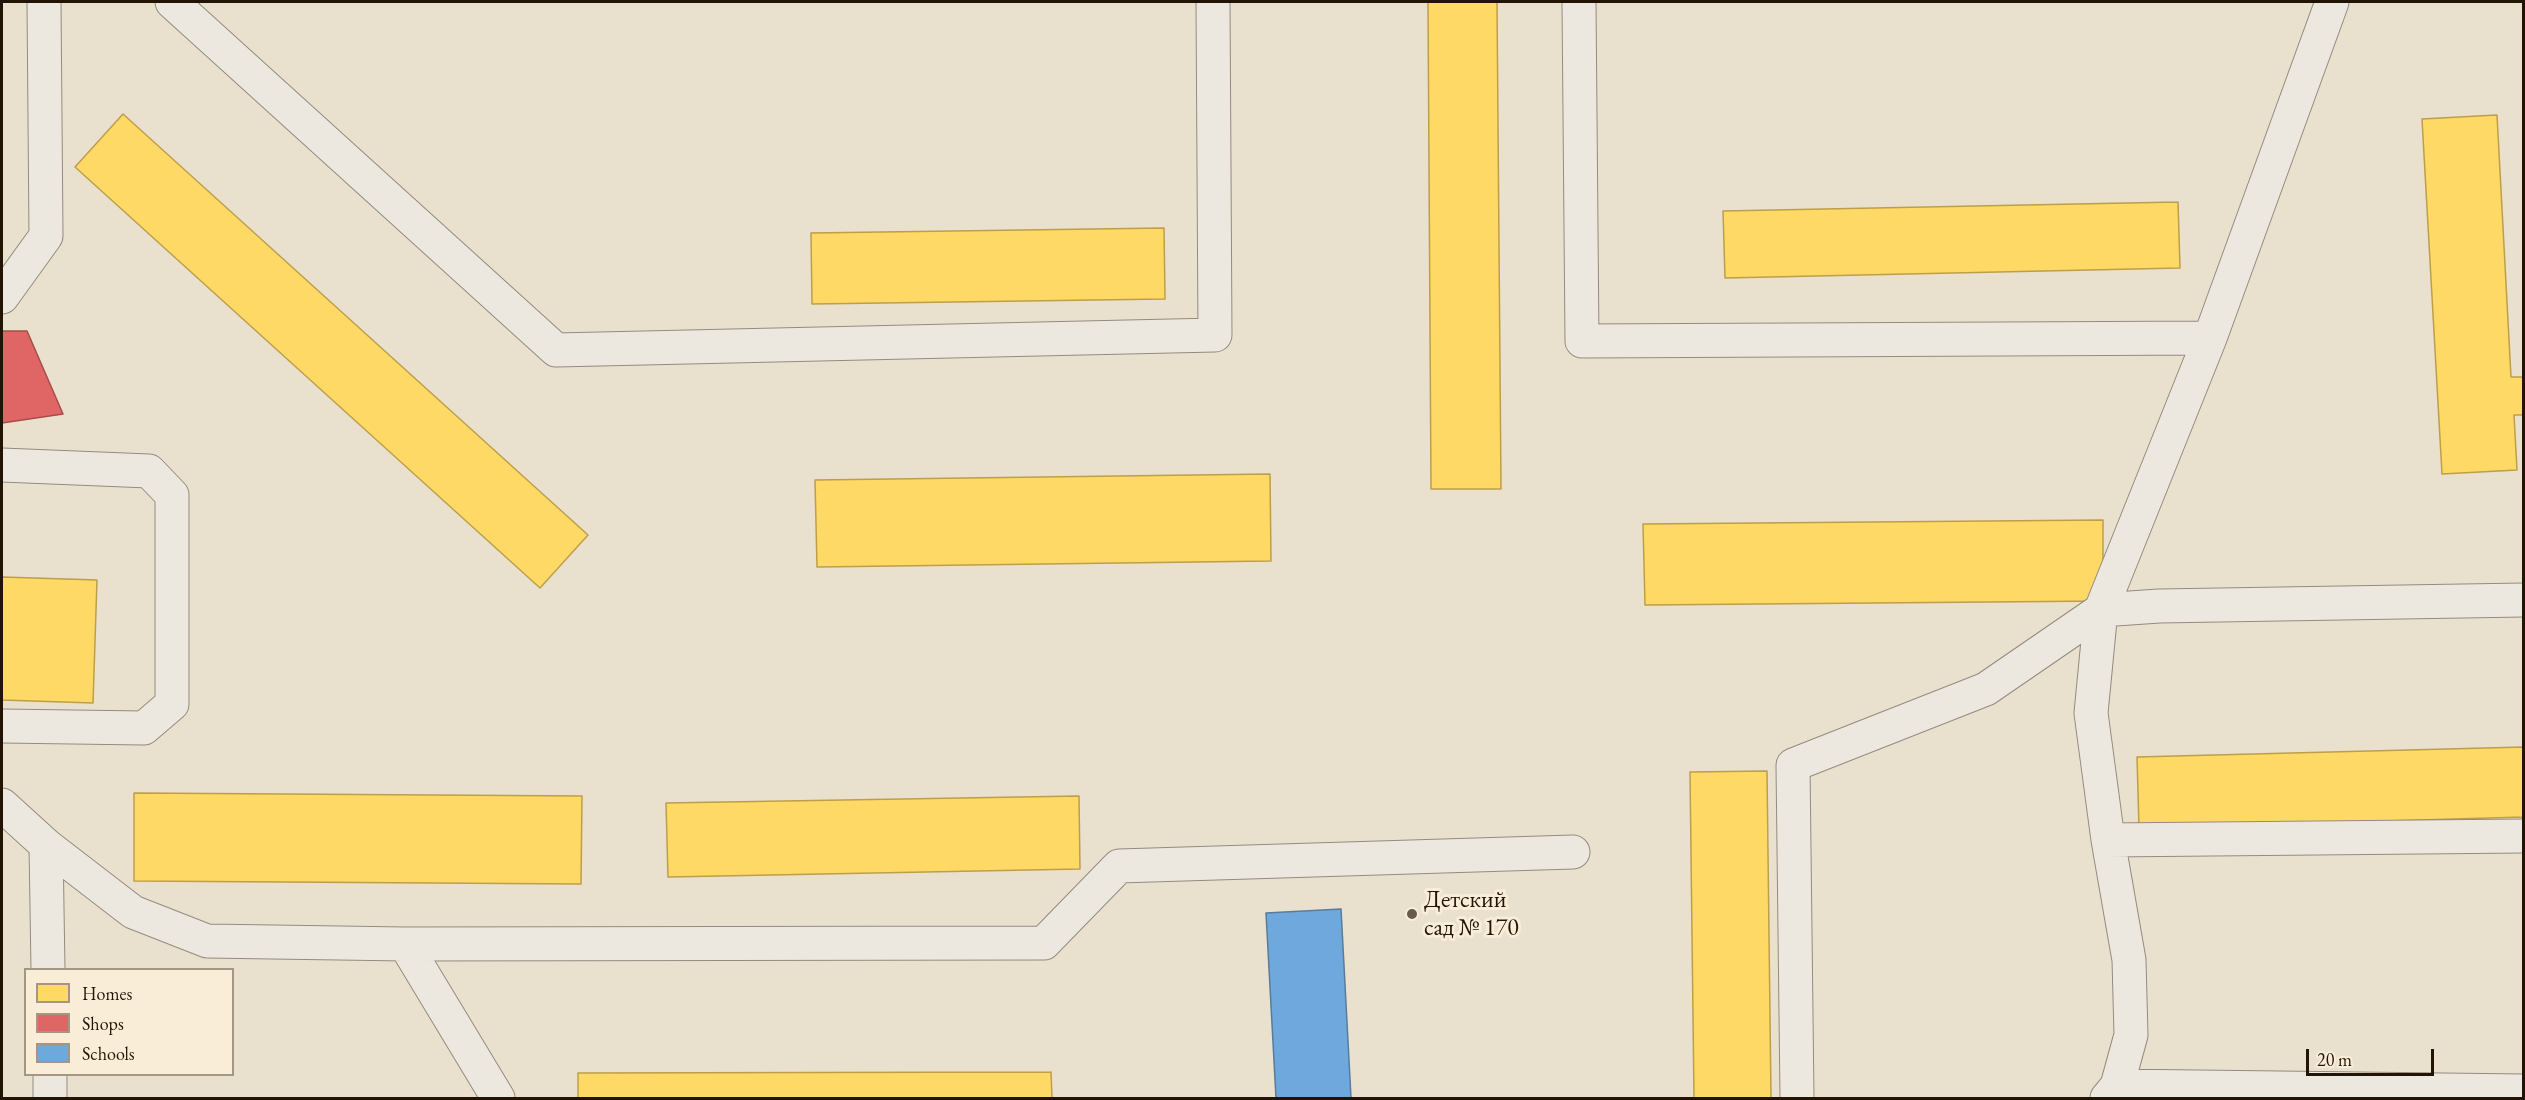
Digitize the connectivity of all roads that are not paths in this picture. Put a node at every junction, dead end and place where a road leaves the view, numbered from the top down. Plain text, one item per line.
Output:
1 (44, 2) edge
2 (172, 2) edge
3 (1213, 2) edge
4 (1579, 2) edge
5 (2332, 2) edge
6 (2, 297) edge
7 (2210, 338) junction
8 (2, 465) edge
9 (2523, 600) edge
10 (2102, 610) junction
11 (2, 726) edge
12 (2, 805) edge
13 (2523, 836) edge
14 (2108, 840) junction
15 (46, 845) junction
16 (1573, 852) dead end
17 (405, 944) junction
18 (48, 968) edge
19 (50, 1076) edge
20 (2523, 1091) edge
21 (2112, 1092) edge
22 (50, 1098) edge
23 (498, 1098) edge
24 (1797, 1098) edge

1 - 6 lane
2 - 3 lane
4 - 7 lane
5 - 7 lane
7 - 10 lane
8 - 11 lane
9 - 10 lane
10 - 14 lane
10 - 24 lane
12 - 15 lane
13 - 14 lane
14 - 21 lane
15 - 17 lane
15 - 18 lane
16 - 17 lane
17 - 23 lane
19 - 22 lane
20 - 21 lane

